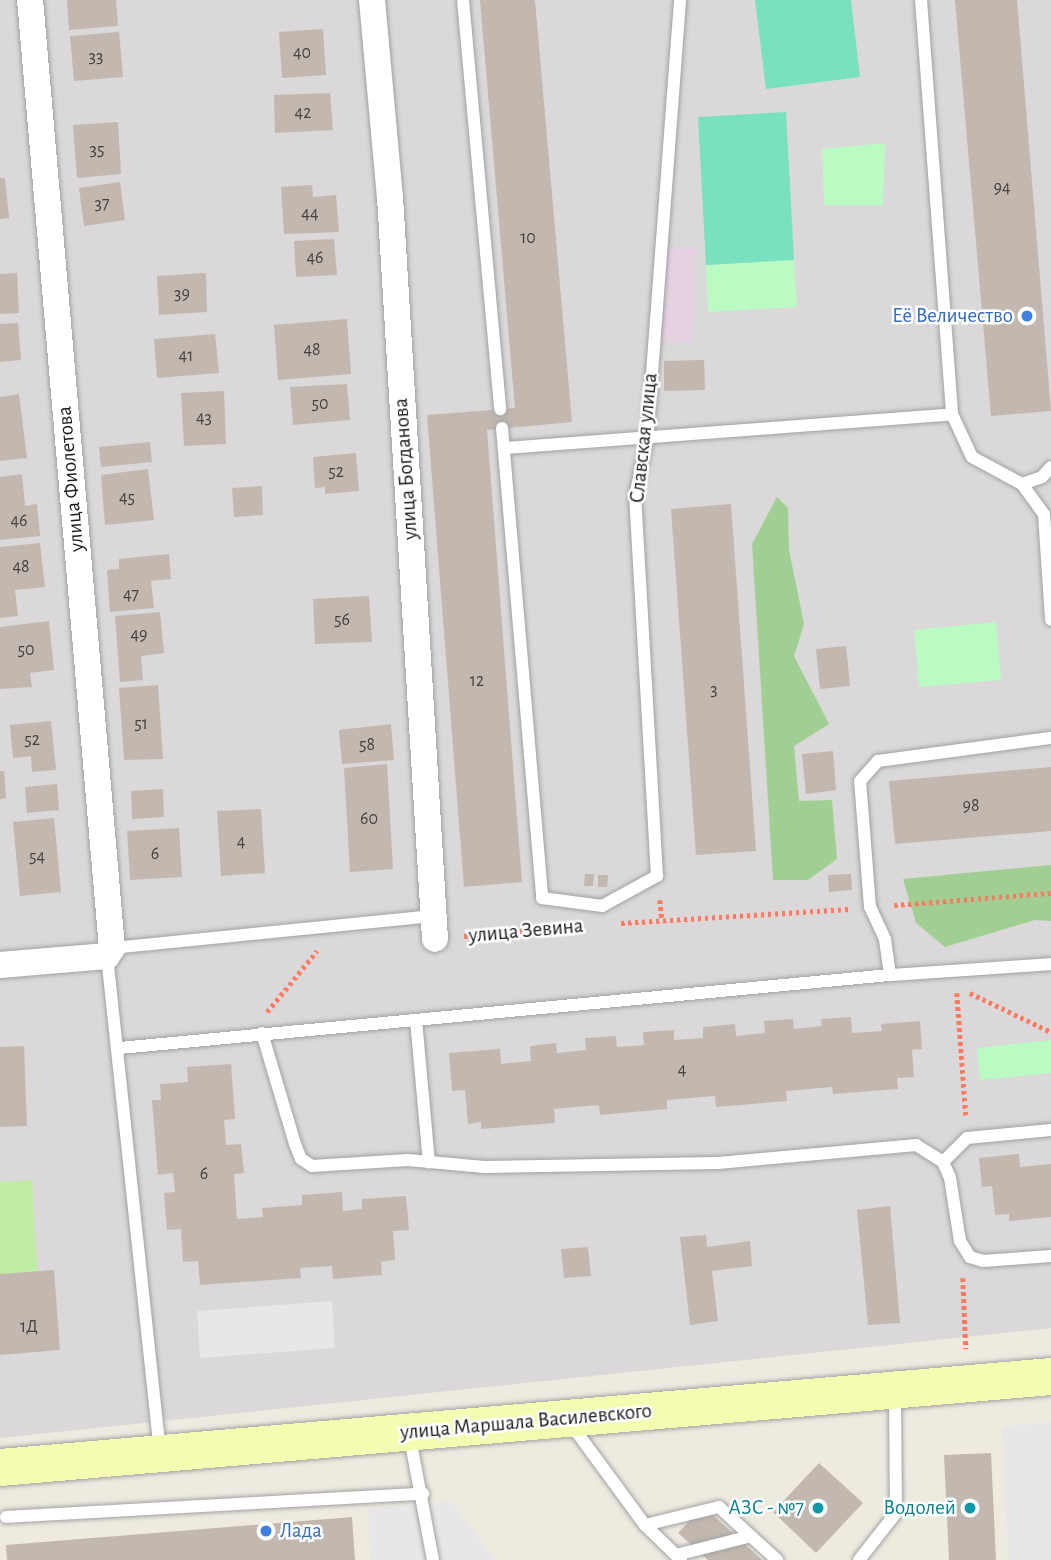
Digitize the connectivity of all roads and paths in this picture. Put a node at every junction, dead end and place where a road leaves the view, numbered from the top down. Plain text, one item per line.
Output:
1 (30, 0) edge
2 (372, 0) edge
3 (463, 0) edge
4 (680, 0) edge
5 (921, 0) edge
6 (500, 409) dead end
7 (951, 414) junction
8 (502, 428) dead end
9 (647, 440) junction
10 (505, 447) junction
11 (1051, 467) edge
12 (1022, 484) junction
13 (1051, 620) edge
14 (1051, 738) edge
15 (1051, 893) edge
16 (870, 907) junction
17 (618, 923) dead end
18 (580, 926) dead end
19 (435, 928) junction
20 (331, 949) dead end
21 (318, 950) junction
22 (305, 951) dead end
23 (110, 952) junction
24 (1051, 964) edge
25 (0, 965) edge
26 (890, 975) junction
27 (416, 1020) junction
28 (1051, 1032) edge
29 (255, 1034) junction
30 (120, 1048) junction
31 (1051, 1130) edge
32 (967, 1138) junction
33 (429, 1162) junction
34 (943, 1162) junction
35 (1051, 1256) edge
36 (970, 1257) junction
37 (966, 1349) dead end
38 (1051, 1376) edge
39 (895, 1388) junction
40 (565, 1418) junction
41 (408, 1433) junction
42 (160, 1454) junction
43 (0, 1467) edge
44 (423, 1494) junction
45 (6, 1517) dead end
46 (645, 1525) junction
47 (751, 1536) junction
48 (679, 1558) edge
49 (433, 1560) edge
50 (777, 1560) edge
51 (859, 1560) edge

1 - 23 street, улица Фиолетова
2 - 19 street, улица Богданова
3 - 6 lane
4 - 9 lane, Славская улица
5 - 7 lane
7 - 9 lane
7 - 12 lane
8 - 10 lane
9 - 10 lane
9 - 10 lane, Славская улица
11 - 12 lane
12 - 13 lane
14 - 16 lane
15 - 16 path
16 - 17 path
16 - 26 lane
18 - 19 path, улица Зевина
19 - 23 lane
20 - 21 path
21 - 22 path
21 - 29 path
23 - 25 street
23 - 30 lane
24 - 26 lane
26 - 27 lane
27 - 29 lane
27 - 33 lane
28 - 32 path
29 - 30 lane
29 - 33 lane
30 - 42 lane
31 - 32 lane
32 - 34 lane
33 - 34 lane
34 - 36 lane
35 - 36 lane
36 - 37 path
38 - 39 main road, улица Маршала Василевского
39 - 40 main road, улица Маршала Василевского
39 - 51 lane
40 - 41 main road, улица Маршала Василевского
40 - 46 lane
41 - 42 main road, улица Маршала Василевского
41 - 44 lane
42 - 43 main road, улица Маршала Василевского
44 - 45 lane
44 - 49 lane
46 - 47 lane
46 - 48 lane
47 - 48 lane
47 - 50 lane

